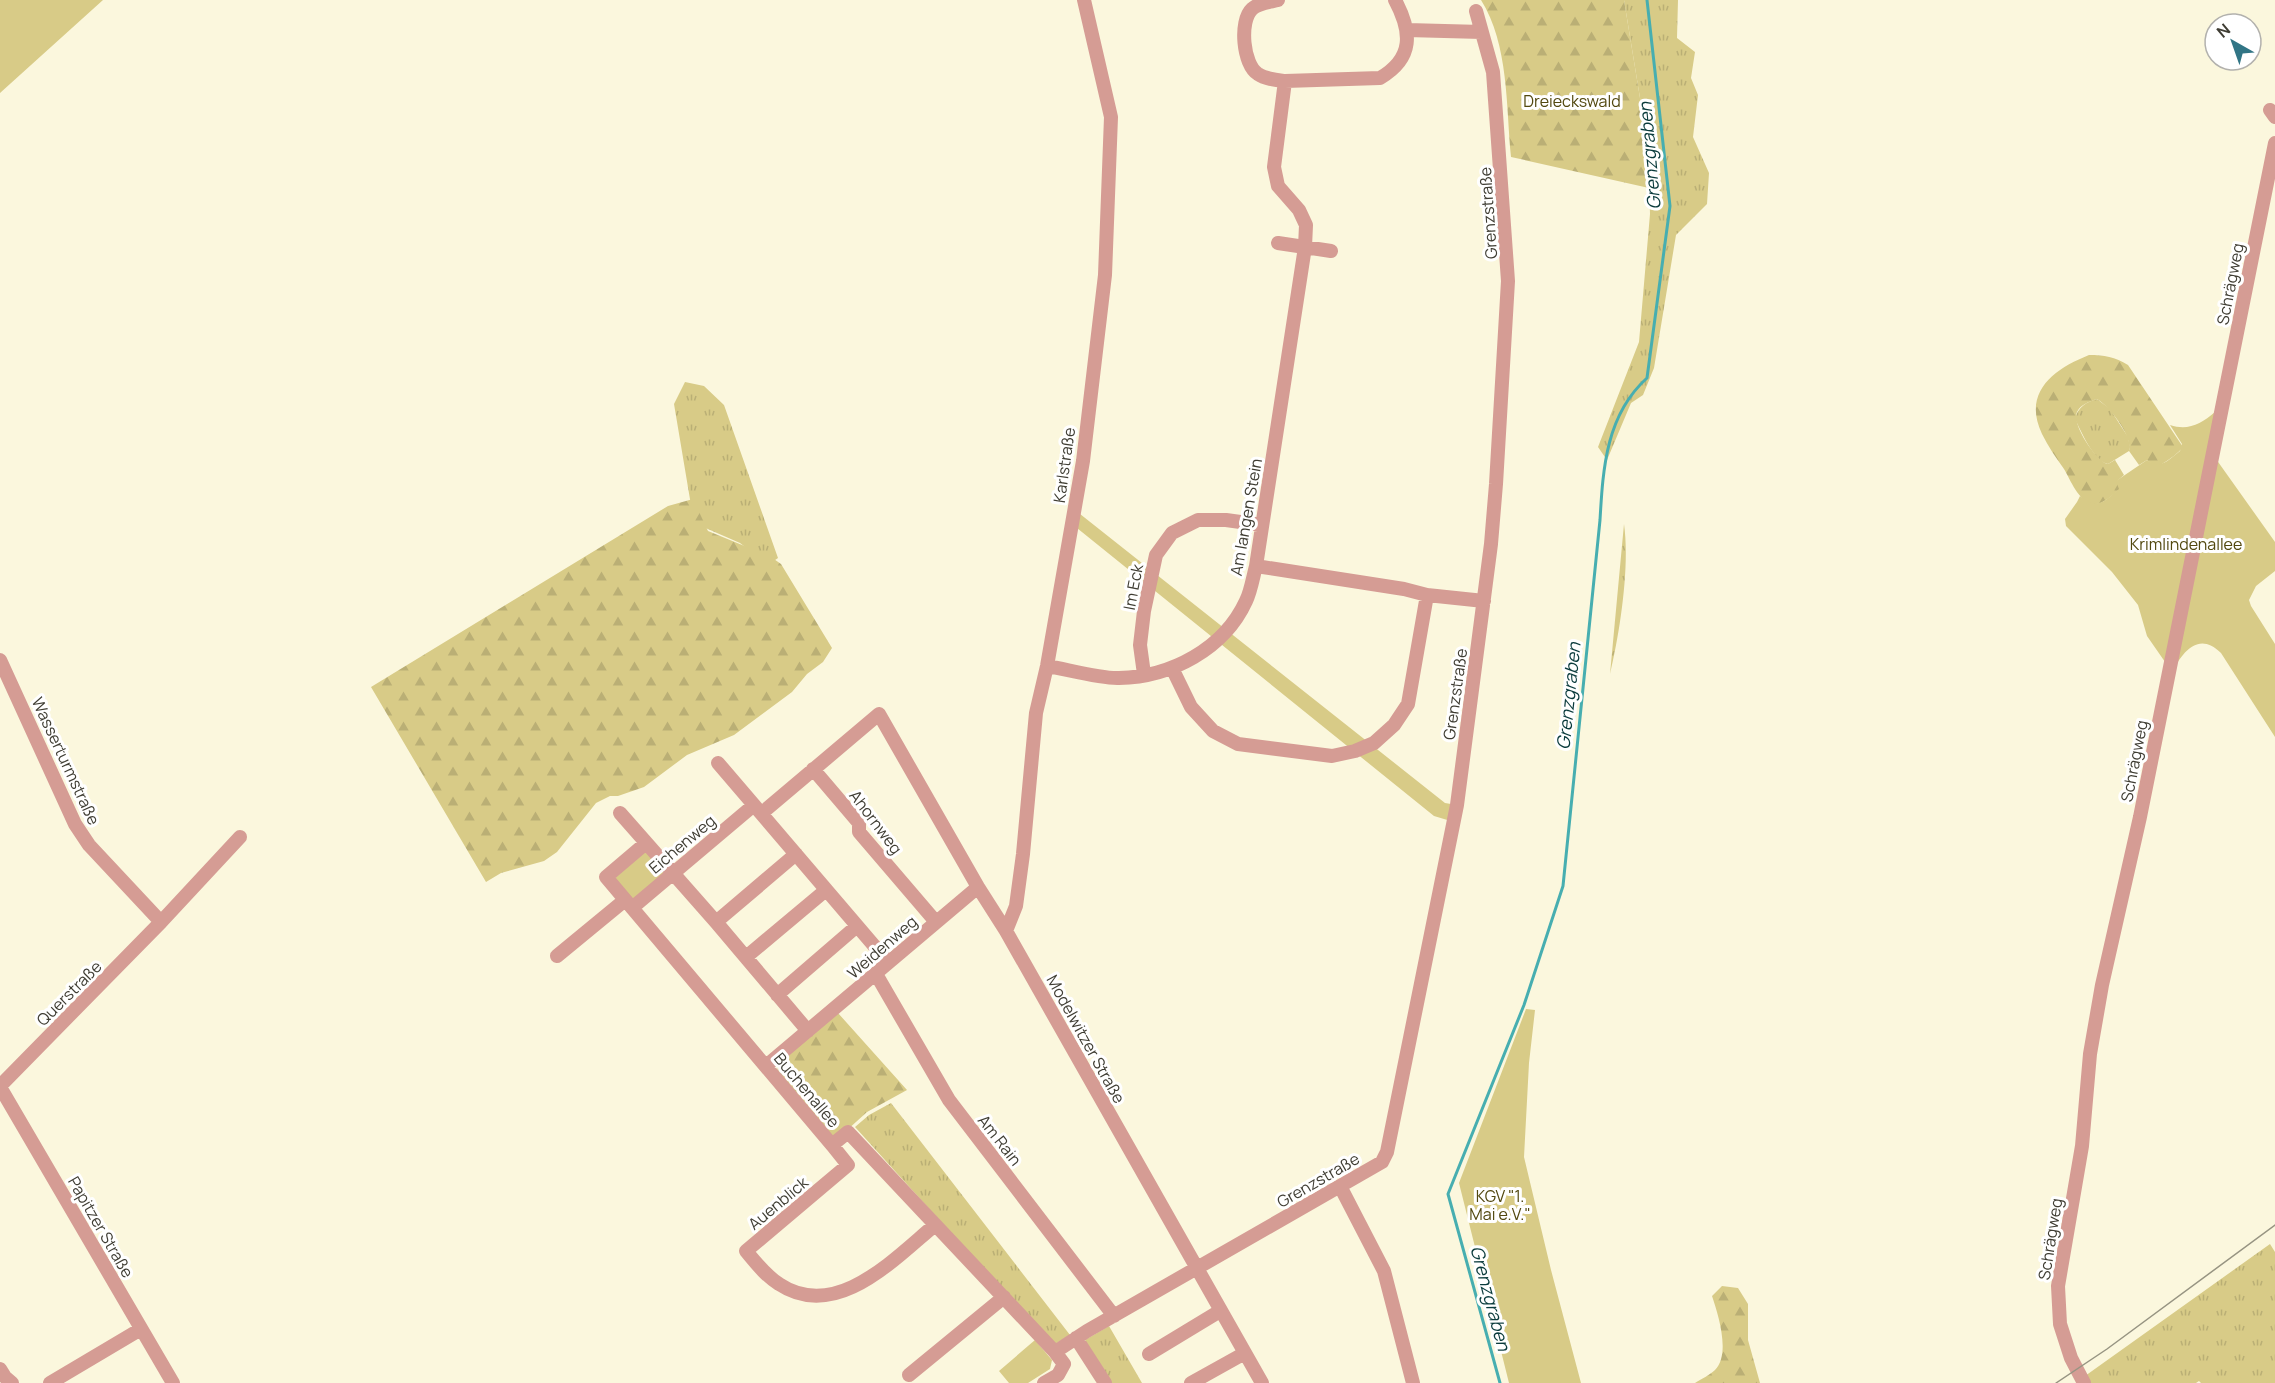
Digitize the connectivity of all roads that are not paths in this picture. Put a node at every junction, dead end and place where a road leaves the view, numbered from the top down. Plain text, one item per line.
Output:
1 (1083, 0) edge
2 (1278, 0) edge
3 (1395, 0) edge
4 (1476, 11) dead end
5 (1407, 30) junction
6 (1482, 32) junction
7 (1285, 81) junction
8 (2275, 143) edge
9 (1278, 243) dead end
10 (1305, 247) junction
11 (1331, 251) dead end
12 (1262, 525) junction
13 (1256, 566) junction
14 (1427, 595) junction
15 (1484, 601) junction
16 (0, 660) edge
17 (1047, 666) junction
18 (1172, 668) junction
19 (1144, 674) junction
20 (879, 714) joint
21 (718, 763) dead end
22 (813, 769) junction
23 (758, 809) junction
24 (620, 813) dead end
25 (240, 837) dead end
26 (646, 843) junction
27 (796, 854) junction
28 (673, 873) junction
29 (978, 887) junction
30 (826, 890) junction
31 (629, 904) junction
32 (161, 922) junction
33 (716, 922) junction
34 (936, 922) junction
35 (857, 926) junction
36 (1006, 931) junction
37 (557, 956) dead end
38 (746, 957) junction
39 (888, 962) junction
40 (876, 974) junction
41 (777, 995) junction
42 (808, 1031) junction
43 (766, 1066) junction
44 (0, 1087) edge
45 (832, 1145) junction
46 (1340, 1186) junction
47 (935, 1225) junction
48 (1196, 1269) junction
49 (1004, 1297) junction
50 (1220, 1311) junction
51 (1114, 1316) junction
52 (141, 1329) junction
53 (1076, 1338) junction
54 (1055, 1352) junction
55 (1245, 1353) junction
56 (1149, 1354) dead end
57 (0, 1369) edge
58 (909, 1375) dead end
59 (12, 1383) edge
60 (50, 1383) edge
61 (172, 1383) edge
62 (1044, 1383) edge
63 (1105, 1383) edge
64 (1191, 1383) edge
65 (1262, 1383) edge
66 (1413, 1383) edge
67 (2084, 1383) edge

1 - 17 street, Karlstraße
2 - 7 street
3 - 5 street
4 - 6 street, Grenzstraße
5 - 6 street
5 - 7 street
6 - 15 street, Grenzstraße
7 - 10 street, Am langen Stein
8 - 67 street, Schrägweg
9 - 10 street
10 - 11 street
10 - 12 street, Am langen Stein
12 - 13 street, Am langen Stein
12 - 19 street, Im Eck
13 - 14 street
13 - 18 street, Am langen Stein
14 - 15 street
14 - 18 street
15 - 46 street, Grenzstraße
16 - 32 street, Wasserturmstraße
17 - 19 street, Am langen Stein
17 - 36 street, Karlstraße
18 - 19 street, Am langen Stein
20 - 22 street, Eichenweg
20 - 29 street, Modelwitzer Straße
21 - 23 street
22 - 23 street, Eichenweg
22 - 34 street, Ahornweg
23 - 27 street
23 - 28 street, Eichenweg
24 - 26 street
25 - 32 street, Querstraße
26 - 28 street
26 - 31 street, Buchenallee
27 - 30 street
27 - 33 street
28 - 31 street, Eichenweg
28 - 33 street
29 - 34 street, Weidenweg
29 - 36 street, Modelwitzer Straße
30 - 35 street
30 - 38 street
31 - 37 street, Eichenweg
31 - 43 street, Buchenallee
32 - 44 street, Querstraße
33 - 38 street
34 - 39 street, Weidenweg
35 - 39 street
35 - 41 street
36 - 48 street, Modelwitzer Straße
38 - 41 street
39 - 40 street, Weidenweg
40 - 42 street, Weidenweg
40 - 51 street, Am Rain
41 - 42 street
42 - 43 street, Weidenweg
43 - 45 street, Buchenallee
44 - 52 street, Papitzer Straße
45 - 47 street, Buchenallee
45 - 47 street, Auenblick
46 - 48 street, Grenzstraße
46 - 66 street
47 - 49 street, Buchenallee
48 - 50 street, Modelwitzer Straße
48 - 51 street, Grenzstraße
49 - 54 street, Buchenallee
49 - 58 street
50 - 55 street, Modelwitzer Straße
50 - 56 street
51 - 53 street, Grenzstraße
52 - 60 street
52 - 61 street, Papitzer Straße
53 - 54 street, Grenzstraße
53 - 63 street
54 - 62 street
55 - 64 street
55 - 65 street, Modelwitzer Straße
57 - 59 street

